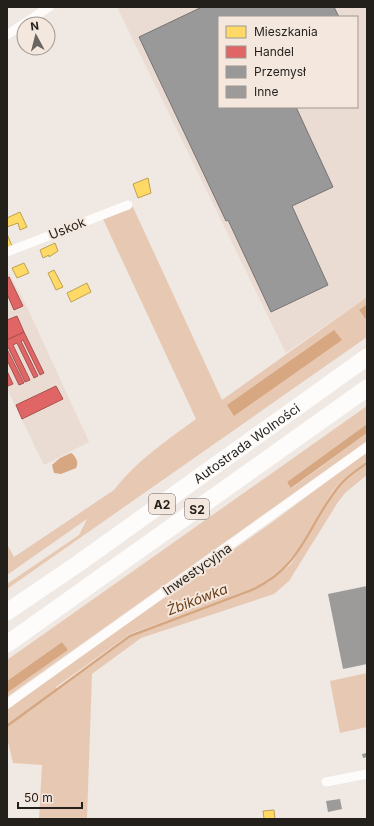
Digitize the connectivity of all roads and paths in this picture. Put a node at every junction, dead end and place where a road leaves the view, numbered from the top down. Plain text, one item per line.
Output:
1 (49, 7) edge
2 (7, 35) edge
3 (128, 204) dead end
4 (7, 252) edge
5 (367, 357) edge
6 (367, 388) edge
7 (367, 447) edge
8 (7, 612) edge
9 (7, 644) edge
10 (7, 704) edge
11 (367, 774) edge
12 (326, 782) dead end

1 - 2 street
3 - 4 street, Uskok
5 - 8 highway, Autostrada Wolności / A2
6 - 9 highway, S2
7 - 10 street, Inwestycyjna
11 - 12 street

